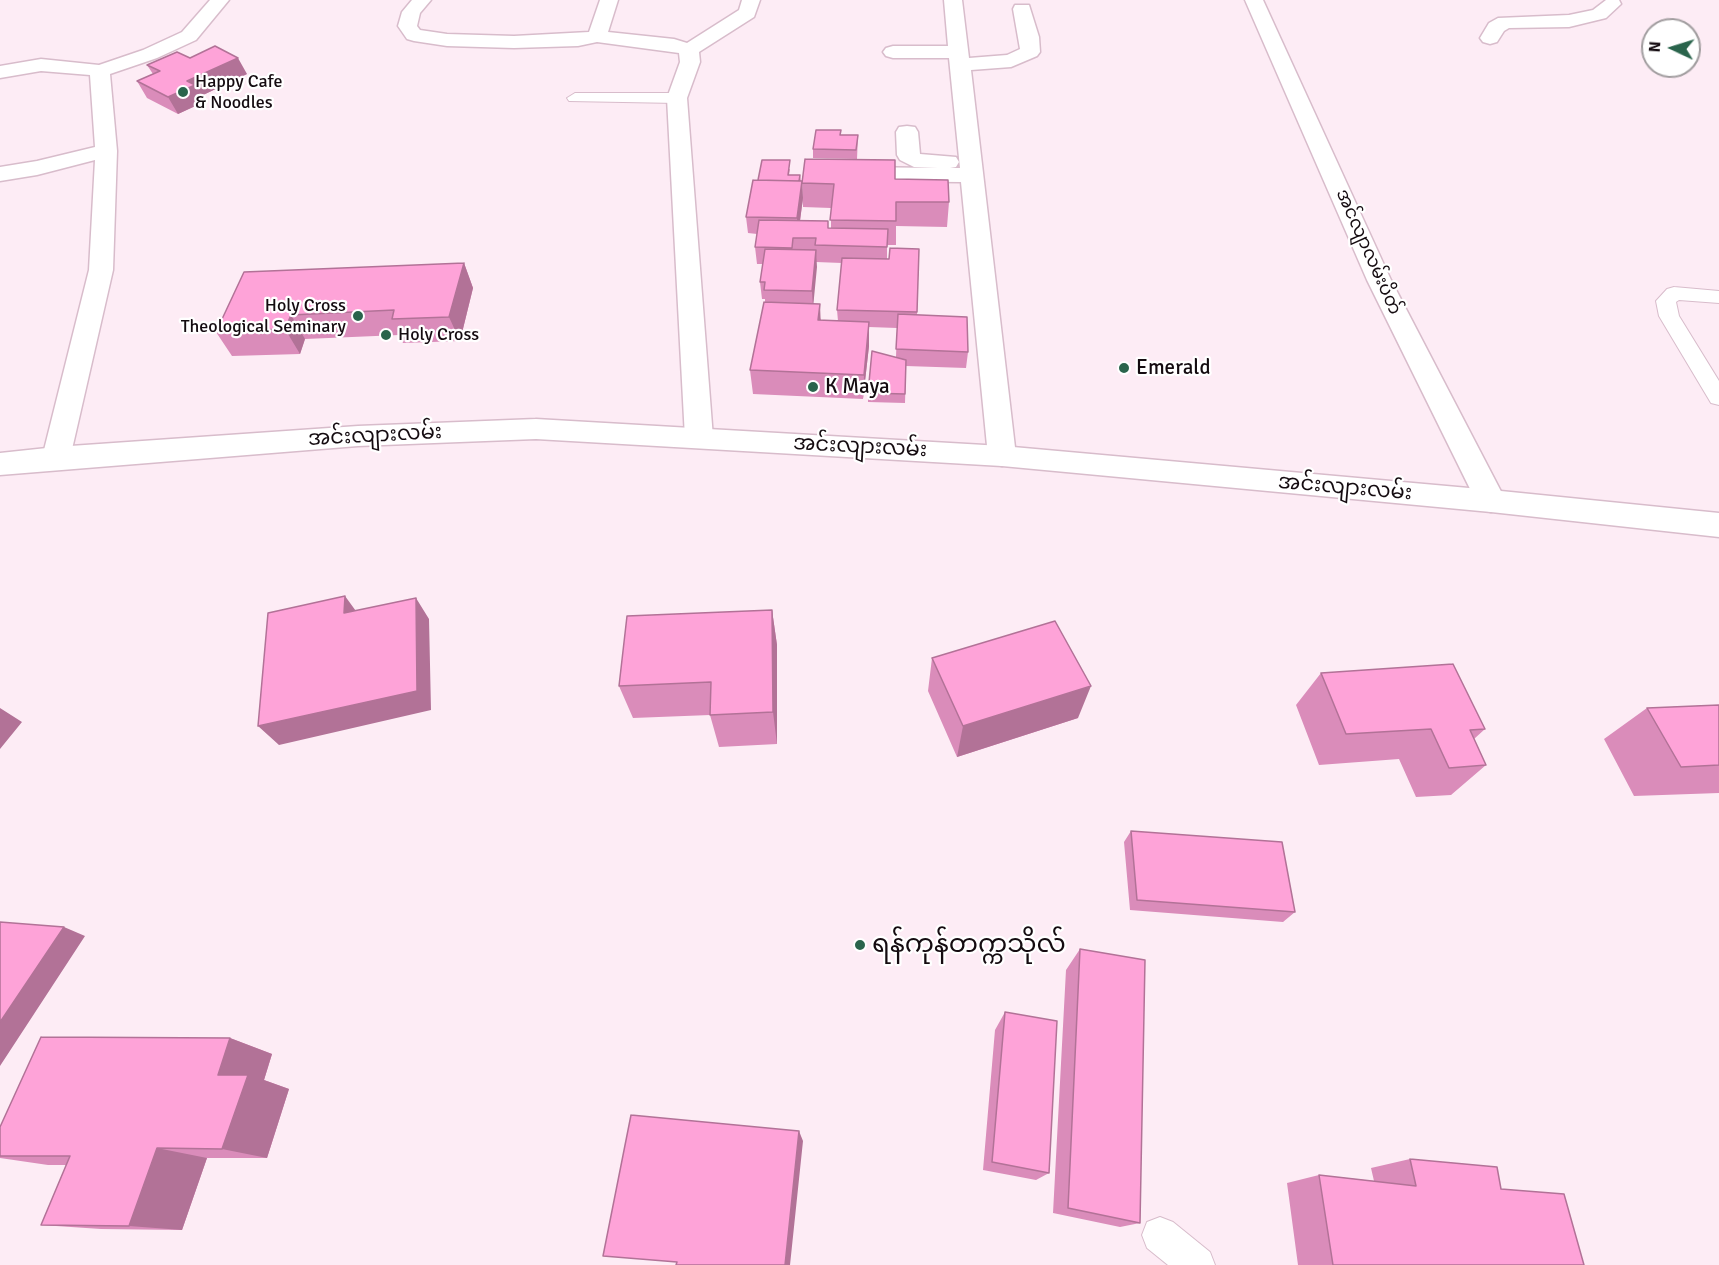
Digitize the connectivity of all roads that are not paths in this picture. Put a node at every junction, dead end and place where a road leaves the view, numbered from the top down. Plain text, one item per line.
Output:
1 (220, 0) edge
2 (422, 0) edge
3 (609, 0) edge
4 (752, 0) edge
5 (953, 0) edge
6 (1254, 0) edge
7 (1612, 2) edge
8 (1564, 5) dead end
9 (1022, 9) dead end
10 (597, 36) junction
11 (1490, 38) dead end
12 (689, 50) junction
13 (893, 52) dead end
14 (961, 58) junction
15 (100, 71) junction
16 (0, 72) edge
17 (575, 98) dead end
18 (677, 98) junction
19 (907, 132) dead end
20 (106, 151) junction
21 (972, 169) junction
22 (0, 174) edge
23 (832, 174) edge
24 (1719, 297) edge
25 (1719, 399) edge
26 (699, 438) junction
27 (1002, 456) junction
28 (56, 458) junction
29 (0, 464) edge
30 (1491, 501) junction
31 (1719, 525) edge
32 (1160, 1235) dead end
33 (1197, 1265) edge

1 - 15 street
2 - 10 street
3 - 10 street
4 - 12 street
5 - 14 street
6 - 30 street, အင်လျာလမ်းပိတ်
7 - 8 street
7 - 11 street
9 - 14 street
10 - 12 street
12 - 18 street
13 - 14 street
14 - 21 street
15 - 16 street
15 - 20 street
17 - 18 lane
18 - 26 street
19 - 21 street
20 - 22 street
20 - 28 street
21 - 23 street
21 - 27 street
24 - 25 lane
26 - 27 street, အင်းလျားလမ်း
26 - 28 street, အင်းလျားလမ်း
27 - 30 street, အင်းလျားလမ်း
28 - 29 street, အင်းလျားလမ်း
30 - 31 street, အင်းလျားလမ်း
32 - 33 lane

